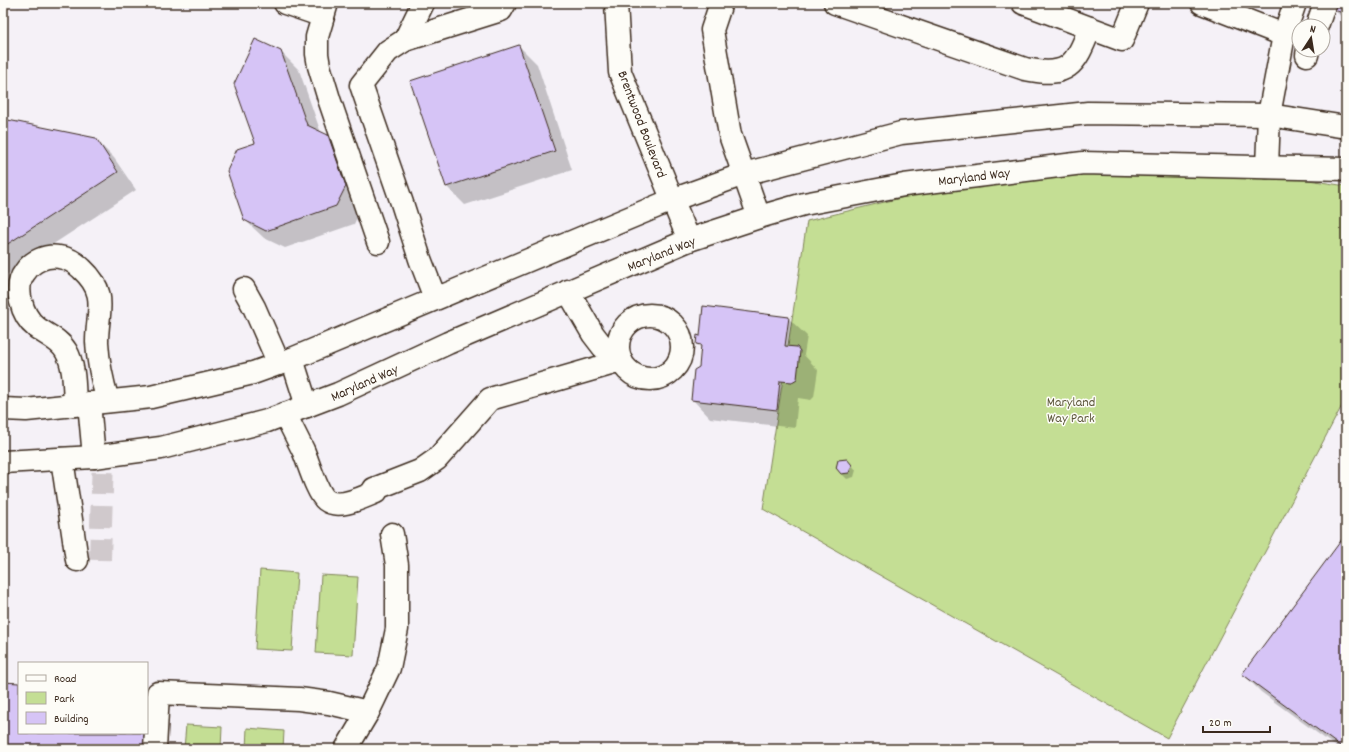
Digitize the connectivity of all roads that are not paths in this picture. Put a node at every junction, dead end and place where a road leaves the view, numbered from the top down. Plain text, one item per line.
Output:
1 (285, 3) edge
2 (423, 3) edge
3 (505, 3) edge
4 (616, 3) edge
5 (720, 3) edge
6 (835, 3) edge
7 (1023, 3) edge
8 (1137, 3) edge
9 (1202, 3) edge
10 (1295, 3) edge
11 (1325, 3) edge
12 (325, 9) edge
13 (1320, 18) edge
14 (1090, 28) junction
15 (1284, 34) junction
16 (405, 40) junction
17 (1269, 115) junction
18 (1346, 127) edge
19 (1267, 166) junction
20 (1346, 169) edge
21 (744, 174) junction
22 (672, 200) junction
23 (759, 217) junction
24 (689, 240) junction
25 (378, 242) dead end
26 (244, 289) dead end
27 (568, 291) junction
28 (435, 298) junction
29 (285, 361) junction
30 (90, 403) junction
31 (307, 406) junction
32 (3, 409) edge
33 (285, 414) junction
34 (94, 457) junction
35 (62, 459) junction
36 (3, 462) edge
37 (392, 534) dead end
38 (77, 560) dead end
39 (368, 712) junction
40 (155, 749) edge
41 (346, 749) edge

1 - 12 main road
2 - 16 main road
3 - 16 main road
4 - 22 main road, Brentwood Boulevard
5 - 21 main road
6 - 14 main road
7 - 14 main road
8 - 14 main road
9 - 15 main road
10 - 15 main road
11 - 13 main road
12 - 25 main road
15 - 17 main road
16 - 28 main road
17 - 18 main road
17 - 19 main road
17 - 21 main road
19 - 20 main road, Maryland Way
19 - 23 main road, Maryland Way
21 - 22 main road
21 - 23 main road
22 - 24 main road, Brentwood Boulevard
22 - 28 main road
23 - 24 main road, Maryland Way
24 - 27 main road, Maryland Way
26 - 29 main road
27 - 31 main road, Maryland Way
27 - 33 main road
28 - 29 main road
29 - 30 main road
29 - 31 main road
30 - 30 main road
30 - 32 main road
30 - 34 main road
31 - 33 main road, Maryland Way
33 - 34 main road, Maryland Way
34 - 35 main road, Maryland Way
35 - 36 main road, Maryland Way
35 - 38 main road
37 - 39 main road
39 - 40 main road
39 - 41 main road

